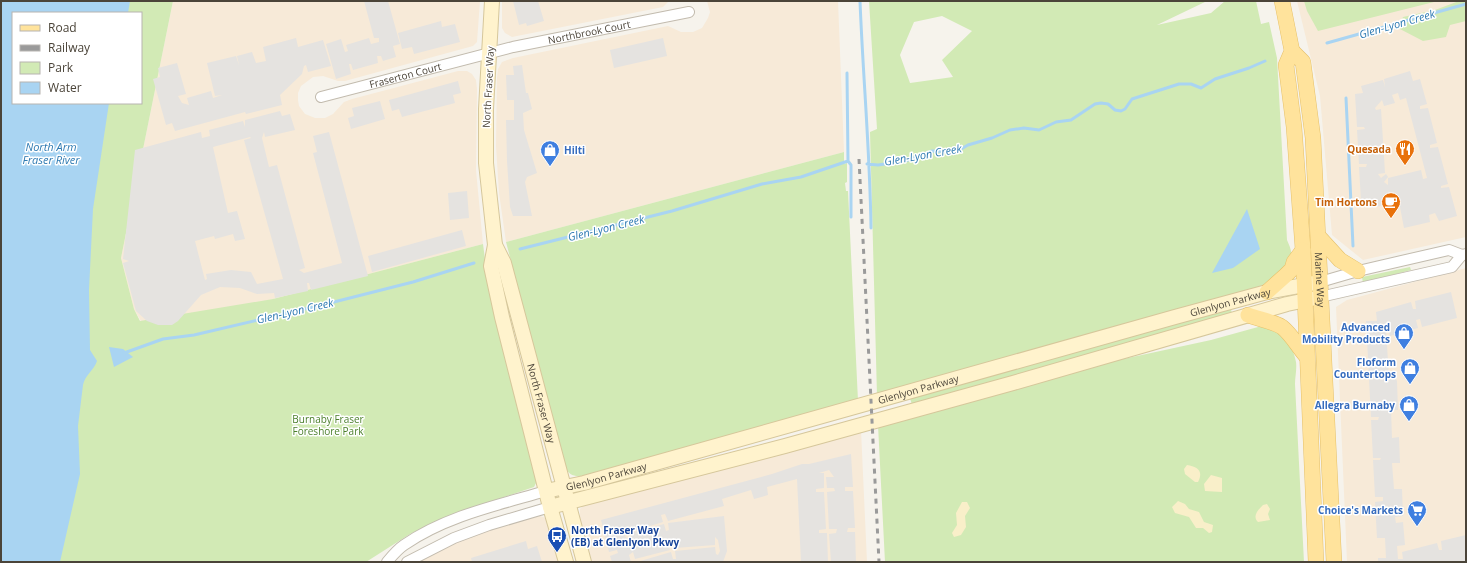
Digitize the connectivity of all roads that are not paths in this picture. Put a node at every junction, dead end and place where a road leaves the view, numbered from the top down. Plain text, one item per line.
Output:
1 (492, 1) edge
2 (1282, 1) edge
3 (689, 12) dead end
4 (1292, 50) junction
5 (490, 54) junction
6 (321, 97) dead end
7 (1319, 237) junction
8 (494, 245) junction
9 (1303, 250) junction
10 (1464, 255) edge
11 (1358, 271) junction
12 (1320, 282) junction
13 (1304, 285) junction
14 (1267, 292) junction
15 (1320, 297) junction
16 (1305, 301) junction
17 (1248, 316) junction
18 (1307, 357) junction
19 (564, 488) junction
20 (546, 491) junction
21 (568, 502) junction
22 (550, 507) junction
23 (387, 562) edge
24 (407, 562) edge
25 (566, 562) edge
26 (584, 562) edge
27 (1316, 562) edge
28 (1334, 562) edge

1 - 5 street, North Fraser Way
2 - 4 main road, Marine Way
3 - 5 street, Northbrook Court
4 - 7 main road, Marine Way
4 - 9 main road, Marine Way
5 - 6 street, Fraserton Court
5 - 8 street, North Fraser Way
7 - 11 main road
7 - 12 main road, Marine Way
8 - 19 street, North Fraser Way
8 - 20 street, North Fraser Way
9 - 13 main road, Marine Way
9 - 14 main road
10 - 11 street, Glenlyon Parkway
10 - 15 street, Glenlyon Parkway
11 - 12 street, Glenlyon Parkway
12 - 13 street, Glenlyon Parkway
12 - 15 main road, Marine Way
13 - 14 street, Glenlyon Parkway
13 - 16 main road, Marine Way
14 - 19 street, Glenlyon Parkway
15 - 16 street, Glenlyon Parkway
15 - 28 main road, Marine Way
16 - 17 street, Glenlyon Parkway
16 - 18 main road, Marine Way
17 - 18 main road
17 - 21 street, Glenlyon Parkway
18 - 27 main road, Marine Way
19 - 20 street, Glenlyon Parkway
19 - 21 street, North Fraser Way
20 - 22 street, North Fraser Way
20 - 23 street, Glenlyon Parkway
21 - 22 street, Glenlyon Parkway
21 - 26 street, North Fraser Way
22 - 24 street, Glenlyon Parkway
22 - 25 street, North Fraser Way

